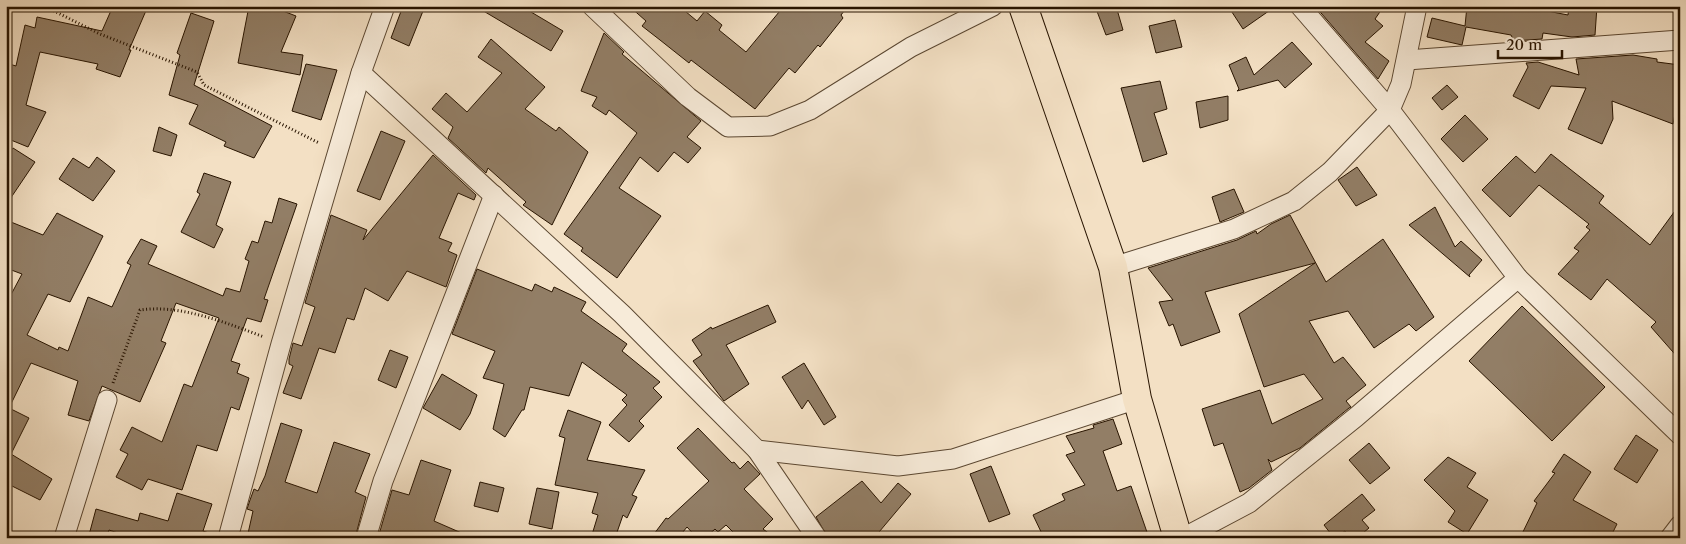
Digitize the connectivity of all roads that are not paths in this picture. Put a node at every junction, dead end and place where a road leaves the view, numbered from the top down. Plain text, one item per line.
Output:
1 (385, 6) edge
2 (592, 6) edge
3 (994, 6) edge
4 (1023, 6) edge
5 (1300, 6) edge
6 (1417, 6) edge
7 (1680, 40) edge
8 (1407, 60) junction
9 (361, 73) junction
10 (1390, 110) junction
11 (494, 195) junction
12 (1113, 267) junction
13 (1518, 278) junction
14 (1137, 399) junction
15 (107, 400) road end
16 (1680, 435) edge
17 (758, 450) junction
18 (1680, 525) edge
19 (64, 538) edge
20 (228, 538) edge
21 (366, 538) edge
22 (817, 538) edge
23 (1178, 538) edge
24 (1183, 538) edge
25 (1670, 538) edge

1 - 9 street
2 - 3 street
4 - 12 main road
5 - 10 street
6 - 8 street
7 - 8 street
8 - 10 street
9 - 11 street
9 - 20 street
10 - 12 street
10 - 13 street
11 - 17 street
11 - 21 street
12 - 14 main road
13 - 16 street
13 - 24 street
14 - 17 street
14 - 23 main road
15 - 19 street
17 - 22 street
18 - 25 street

